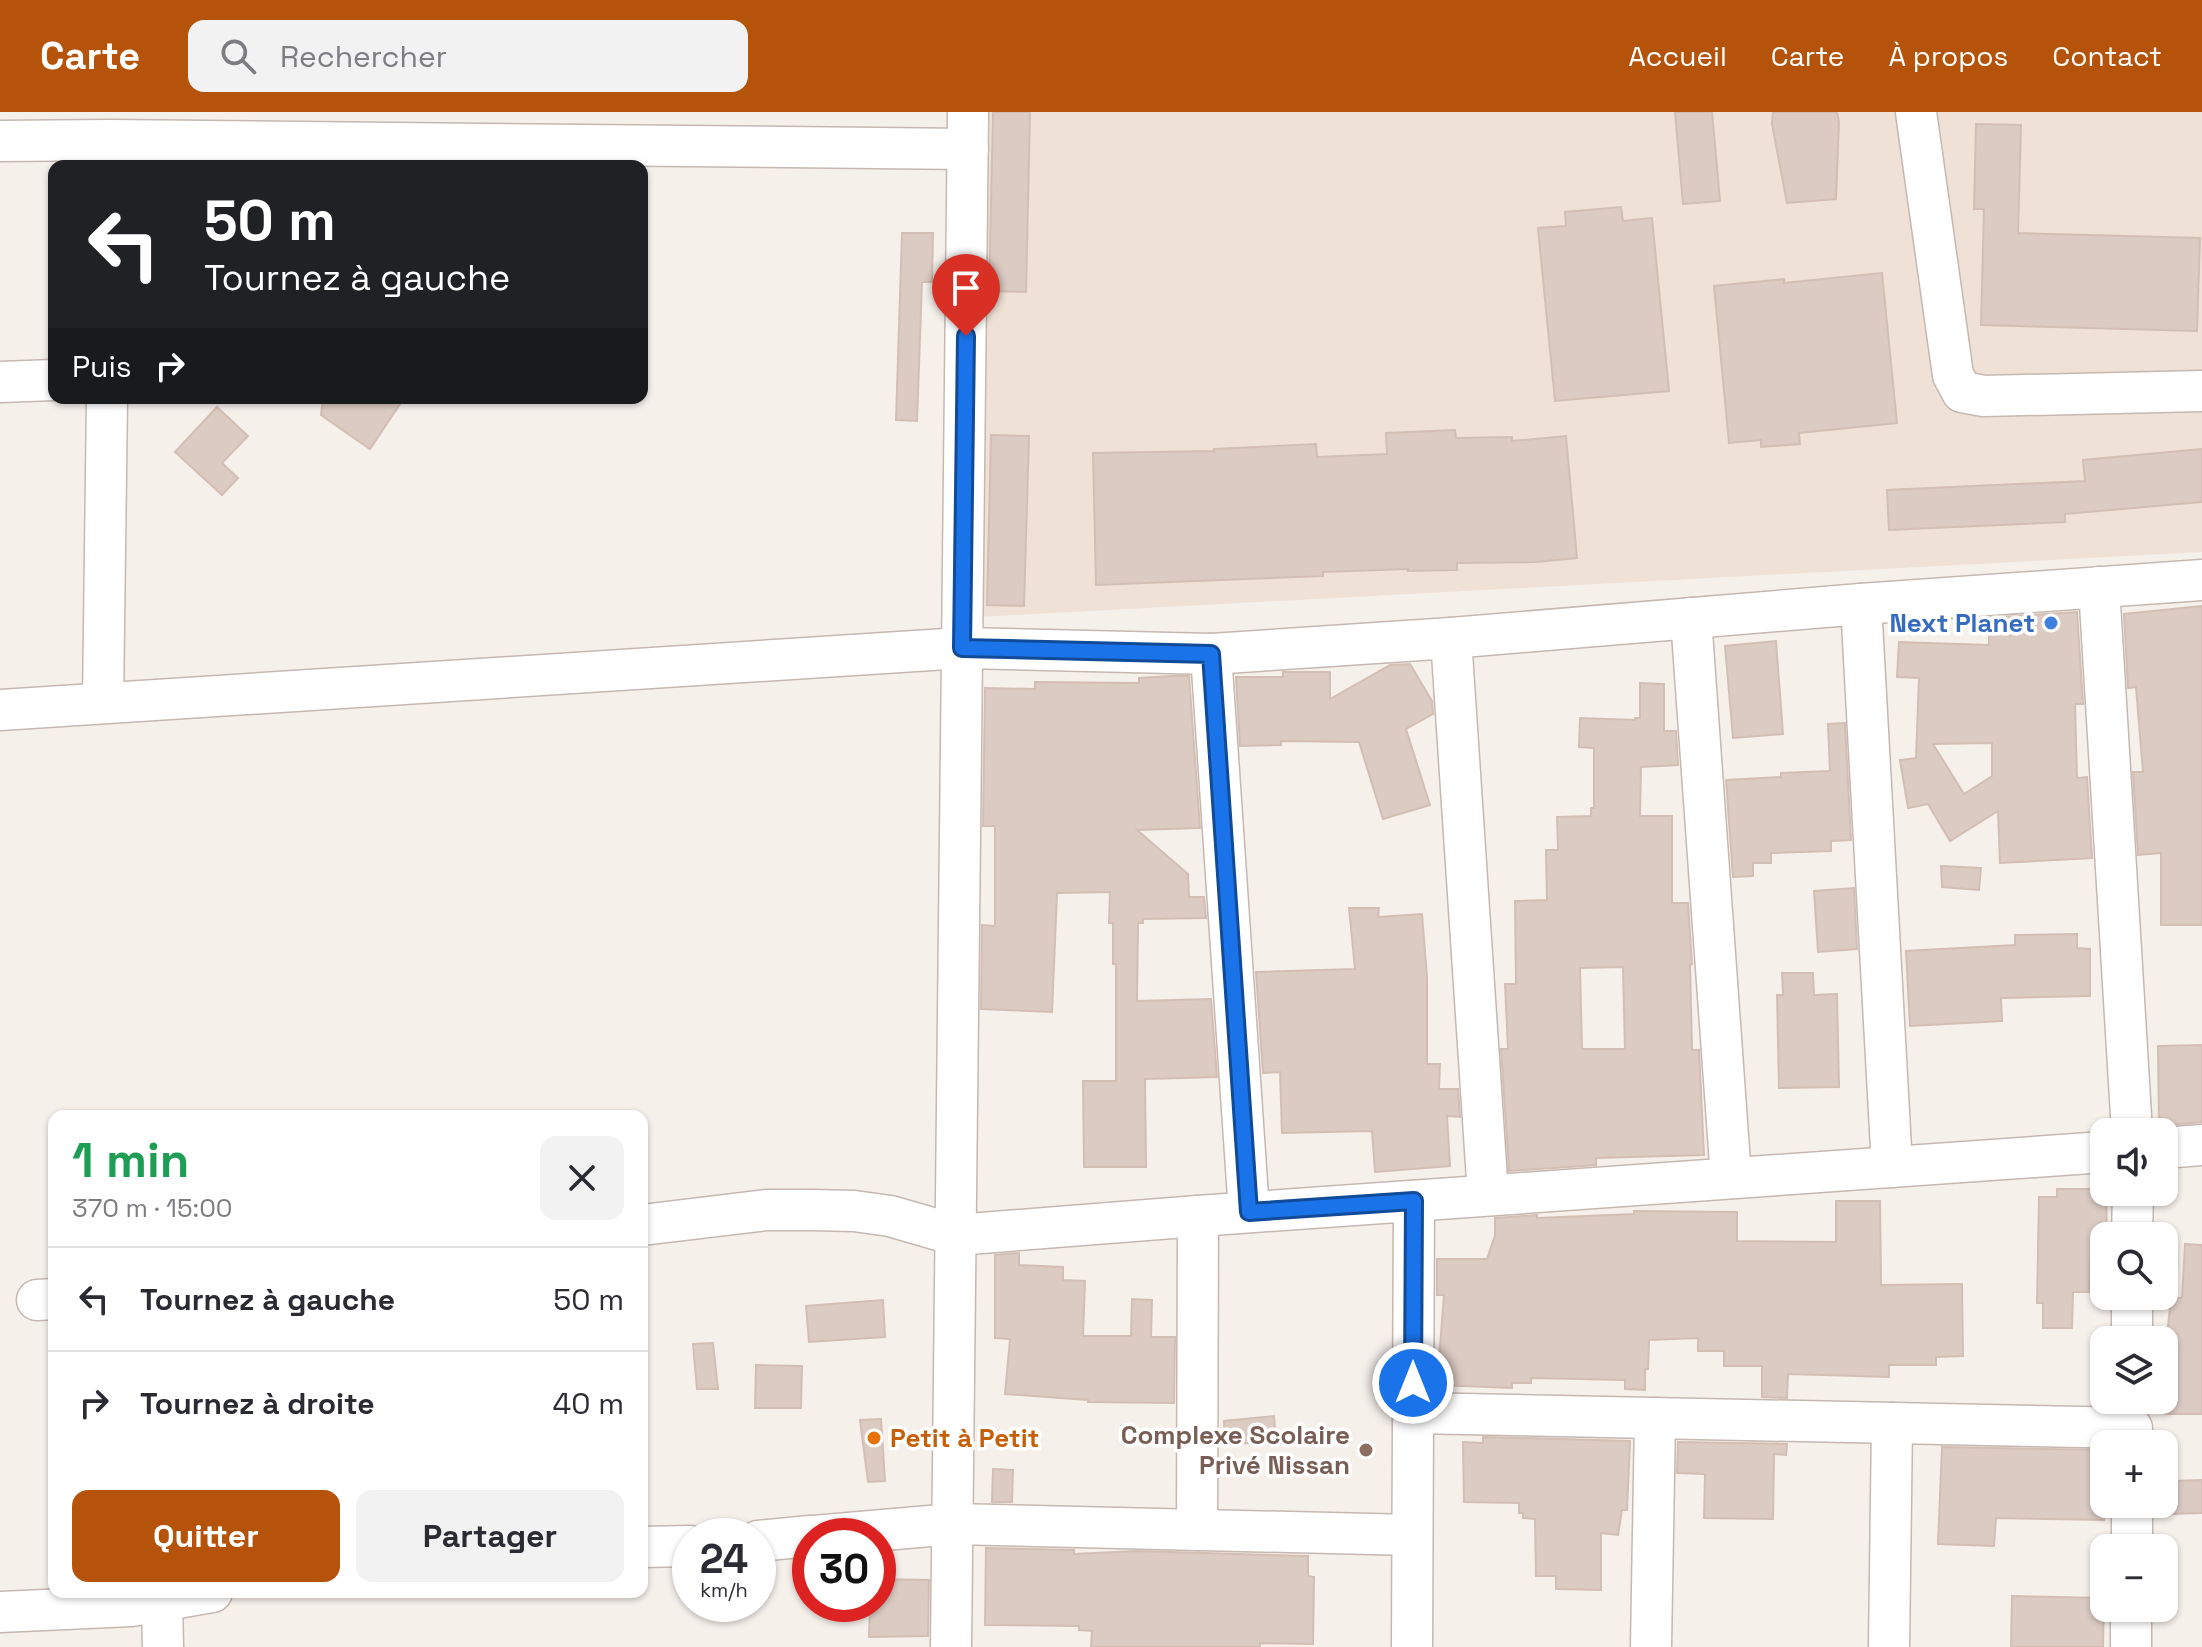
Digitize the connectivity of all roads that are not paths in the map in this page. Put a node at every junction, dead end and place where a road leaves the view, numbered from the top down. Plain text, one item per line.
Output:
1 (1916, 112) edge
2 (968, 130) edge
3 (109, 139) edge
4 (0, 141) edge
5 (48, 380) edge
6 (0, 382) edge
7 (2202, 391) edge
8 (107, 404) edge
9 (2202, 580) edge
10 (2099, 587) junction
11 (1861, 604) junction
12 (1691, 618) junction
13 (1451, 638) junction
14 (962, 648) junction
15 (1211, 654) junction
16 (103, 702) junction
17 (0, 710) edge
18 (2131, 1118) edge
19 (2202, 1145) edge
20 (2178, 1147) edge
21 (2090, 1153) edge
22 (1892, 1167) junction
23 (1731, 1178) junction
24 (1488, 1195) junction
25 (1414, 1201) junction
26 (1249, 1212) junction
27 (1198, 1216) junction
28 (648, 1224) edge
29 (956, 1235) junction
30 (1413, 1413) junction
31 (1655, 1418) junction
32 (1892, 1423) junction
33 (2132, 1424) edge
34 (953, 1524) junction
35 (896, 1529) edge
36 (1197, 1530) junction
37 (1412, 1535) junction
38 (672, 1546) edge
39 (648, 1547) edge
40 (179, 1598) edge
41 (162, 1601) junction
42 (0, 1612) edge
43 (2131, 1622) edge
44 (163, 1647) edge
45 (951, 1647) edge
46 (1412, 1647) edge
47 (1651, 1647) edge
48 (1889, 1647) edge
49 (2131, 1647) edge

1 - 7 street
2 - 3 street
2 - 14 street
3 - 4 street
5 - 6 street
8 - 16 street
9 - 10 street
10 - 11 street
10 - 18 street
11 - 12 street
11 - 22 street
12 - 13 street
12 - 23 street
13 - 15 street
13 - 24 street
14 - 15 street
14 - 16 street
14 - 29 street
15 - 26 street
16 - 17 street
19 - 20 street
21 - 22 street
22 - 23 street
23 - 24 street
24 - 25 street
25 - 26 street
25 - 30 street
26 - 27 street
27 - 29 street
27 - 36 street
28 - 29 street
29 - 34 street
30 - 31 street
30 - 37 street
31 - 32 street
31 - 47 street
32 - 33 street
32 - 48 street
34 - 35 street
34 - 36 street
34 - 45 street
36 - 37 street
37 - 46 street
38 - 39 street
40 - 41 street
41 - 42 street
41 - 44 street
43 - 49 street

